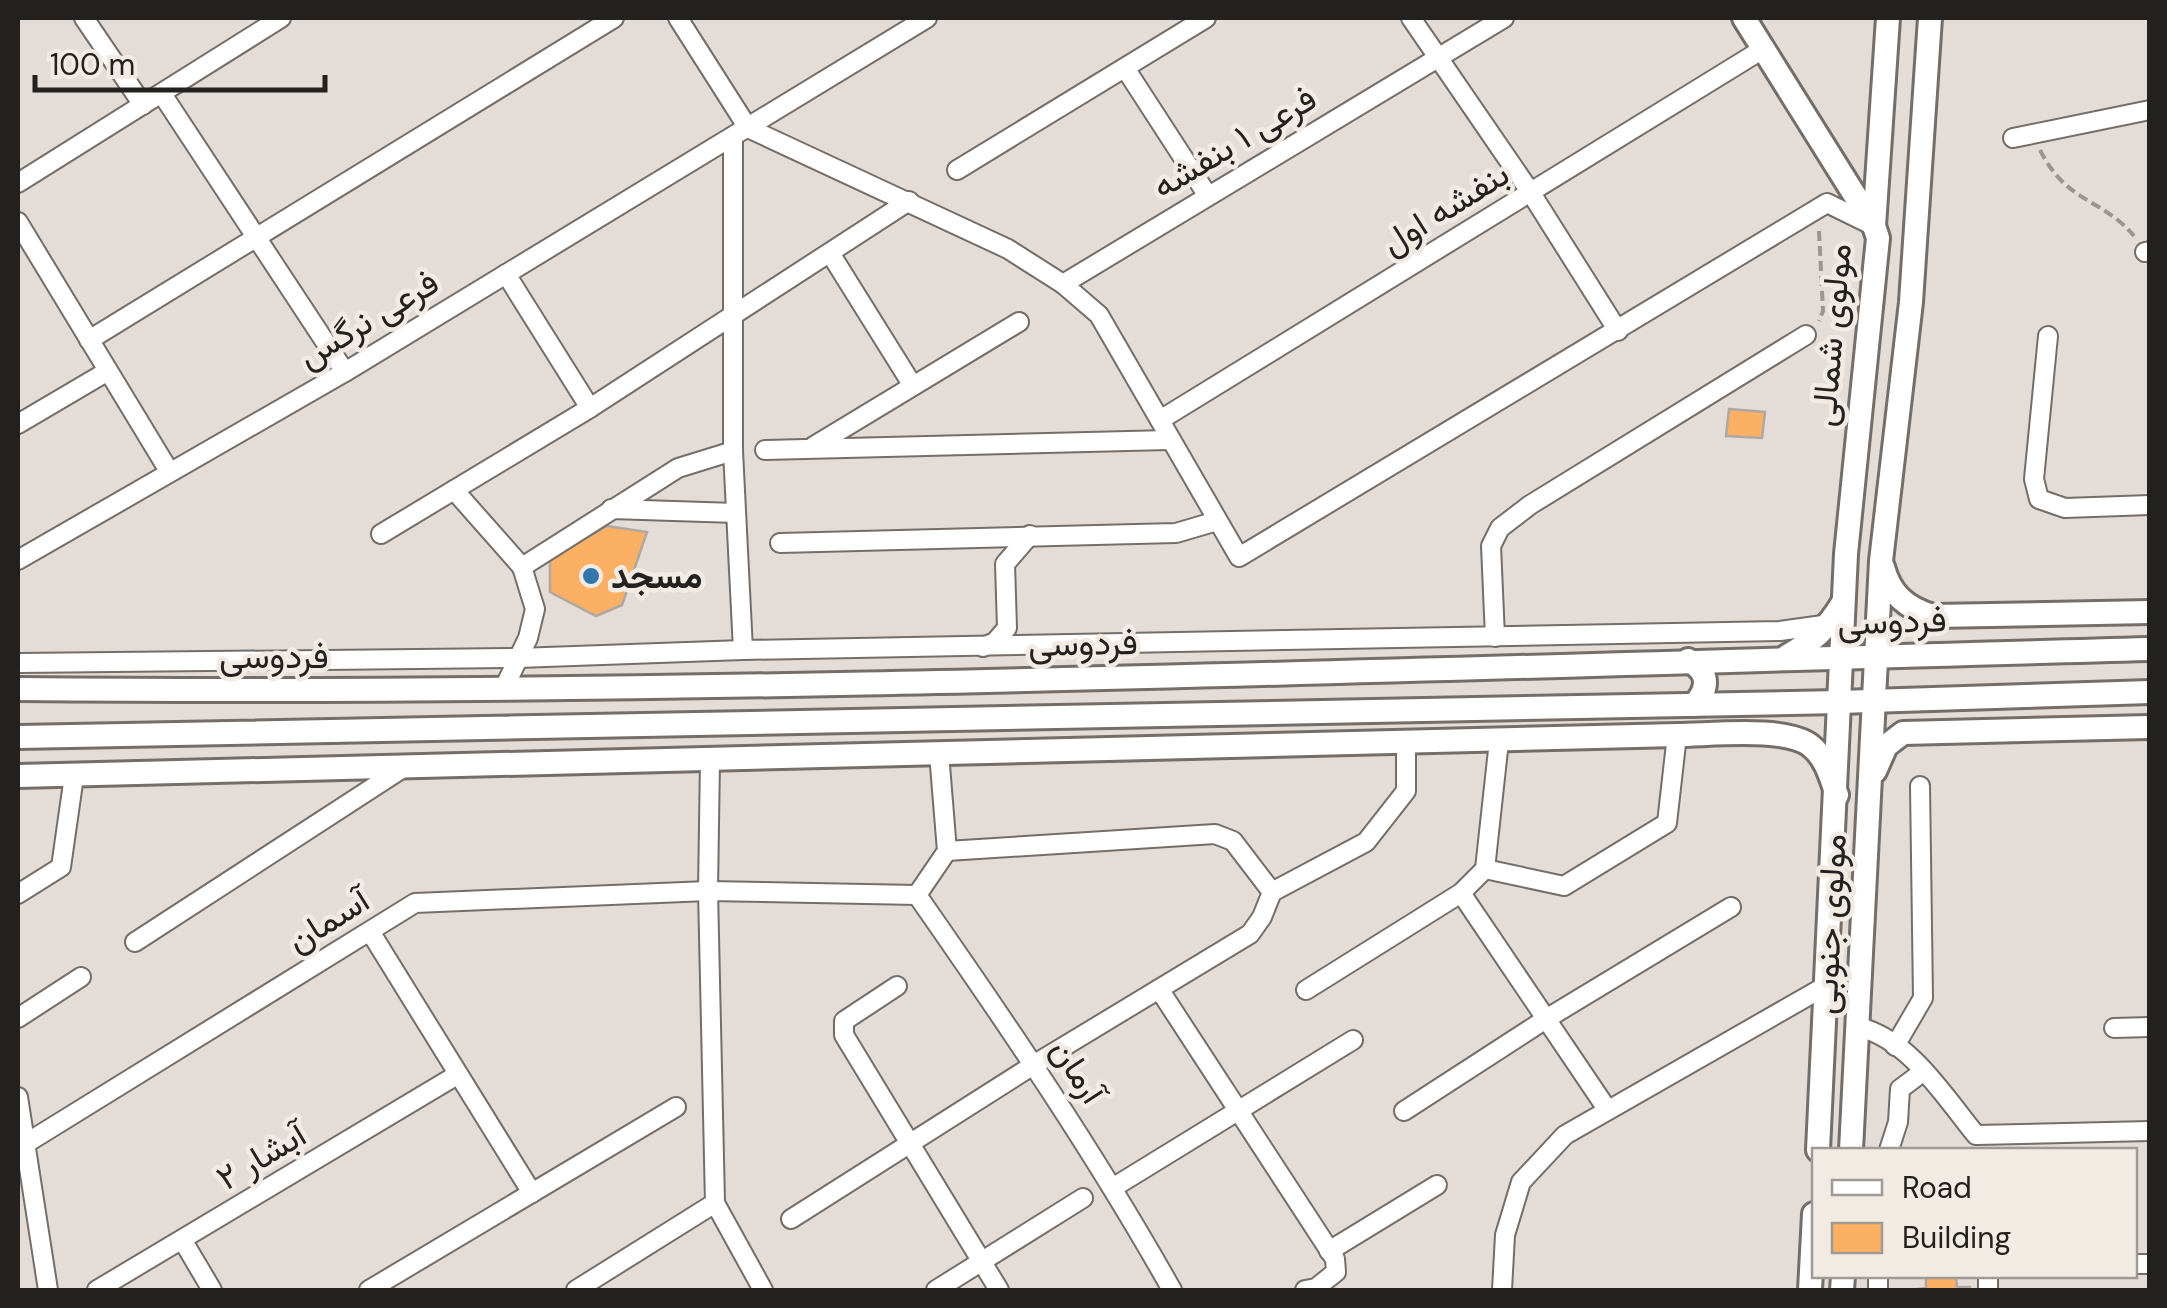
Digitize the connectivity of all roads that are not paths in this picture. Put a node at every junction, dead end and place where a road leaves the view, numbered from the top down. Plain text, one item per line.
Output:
1 (84, 18) edge
2 (281, 18) edge
3 (614, 18) edge
4 (678, 18) edge
5 (927, 18) edge
6 (1206, 18) edge
7 (1411, 18) edge
8 (1504, 18) edge
9 (1744, 18) edge
10 (1888, 18) edge
11 (1930, 18) edge
12 (907, 23) edge
13 (1763, 49) junction
14 (1439, 56) junction
15 (1125, 68) junction
16 (162, 94) junction
17 (143, 105) junction
18 (2150, 110) edge
19 (740, 133) junction
20 (2013, 138) dead end
21 (957, 170) dead end
22 (18, 183) edge
23 (1530, 193) junction
24 (1208, 196) junction
25 (909, 201) junction
26 (18, 222) edge
27 (1876, 232) junction
28 (257, 238) junction
29 (1916, 240) junction
30 (36, 253) junction
31 (830, 253) junction
32 (18, 264) edge
33 (506, 274) junction
34 (1063, 284) junction
35 (1873, 295) junction
36 (1911, 302) junction
37 (731, 318) junction
38 (1018, 322) dead end
39 (1618, 331) junction
40 (1806, 334) road end
41 (2048, 336) dead end
42 (89, 340) junction
43 (108, 371) junction
44 (346, 372) junction
45 (913, 386) junction
46 (590, 408) junction
47 (1160, 420) junction
48 (18, 424) edge
49 (1169, 440) junction
50 (810, 449) junction
51 (733, 450) junction
52 (765, 450) dead end
53 (170, 471) junction
54 (454, 490) junction
55 (2150, 505) edge
56 (610, 509) junction
57 (736, 513) junction
58 (1217, 521) junction
59 (381, 534) dead end
60 (1030, 535) junction
61 (780, 543) dead end
62 (18, 560) edge
63 (1881, 561) junction
64 (522, 567) junction
65 (1846, 596) junction
66 (2150, 612) edge
67 (1830, 624) junction
68 (1495, 637) junction
69 (983, 647) junction
70 (847, 648) junction
71 (2150, 649) edge
72 (742, 650) junction
73 (1876, 656) junction
74 (518, 658) junction
75 (1783, 658) junction
76 (1840, 658) junction
77 (1688, 660) junction
78 (18, 663) edge
79 (846, 682) junction
80 (504, 688) junction
81 (18, 689) edge
82 (2150, 692) edge
83 (1873, 700) junction
84 (1839, 702) junction
85 (1694, 704) junction
86 (2150, 727) edge
87 (1677, 735) junction
88 (18, 737) edge
89 (1499, 741) junction
90 (1406, 743) junction
91 (940, 753) junction
92 (710, 760) junction
93 (403, 768) junction
94 (18, 776) edge
95 (74, 776) junction
96 (1871, 779) junction
97 (1920, 786) dead end
98 (1837, 795) junction
99 (947, 851) junction
100 (1485, 869) junction
101 (708, 891) junction
102 (1272, 892) junction
103 (1461, 893) junction
104 (18, 894) edge
105 (917, 895) junction
106 (1731, 907) dead end
107 (371, 933) junction
108 (135, 942) dead end
109 (82, 976) dead end
110 (1828, 984) junction
111 (897, 986) dead end
112 (1158, 990) junction
113 (1306, 990) dead end
114 (18, 1018) edge
115 (1546, 1019) junction
116 (1859, 1027) junction
117 (2150, 1027) edge
118 (2114, 1028) dead end
119 (1352, 1040) dead end
120 (1896, 1046) junction
121 (1036, 1064) junction
122 (1924, 1070) junction
123 (457, 1074) junction
124 (18, 1097) edge
125 (676, 1108) dead end
126 (1608, 1109) junction
127 (1404, 1110) dead end
128 (1238, 1111) junction
129 (2150, 1130) edge
130 (911, 1143) junction
131 (1977, 1143) edge
132 (25, 1144) junction
133 (1818, 1148) edge
134 (1851, 1148) edge
135 (1890, 1148) edge
136 (24, 1181) edge
137 (1436, 1185) dead end
138 (1114, 1187) junction
139 (532, 1193) junction
140 (1084, 1198) dead end
141 (715, 1203) junction
142 (791, 1219) dead end
143 (183, 1241) junction
144 (1329, 1250) junction
145 (1812, 1252) edge
146 (981, 1262) junction
147 (1310, 1289) edge
148 (48, 1290) edge
149 (97, 1290) edge
150 (212, 1290) edge
151 (369, 1290) edge
152 (576, 1290) edge
153 (764, 1290) edge
154 (936, 1290) edge
155 (999, 1290) edge
156 (1172, 1290) edge
157 (1502, 1290) edge
158 (1810, 1290) edge

1 - 17 street
2 - 16 street
3 - 28 street
4 - 19 street
5 - 12 street, فرعی نرگس
6 - 15 street
7 - 14 street
8 - 14 street, فرعی ۱ بنفشه
9 - 13 street
10 - 27 street, مولوی شمالی
11 - 29 street, مولوی شمالی
12 - 19 street, فرعی نرگس
13 - 23 street, بنفشه اول
13 - 27 street
14 - 23 street
14 - 24 street, فرعی ۱ بنفشه
15 - 21 street
15 - 24 street
16 - 17 street
16 - 28 street
17 - 22 street
18 - 20 street
19 - 25 street
19 - 33 street, فرعی نرگس
19 - 37 street
23 - 39 street
23 - 47 street, بنفشه اول
24 - 34 street, فرعی ۱ بنفشه
25 - 31 street
25 - 34 street
26 - 30 street
27 - 29 street
27 - 35 street, مولوی شمالی
27 - 39 street
28 - 42 street
28 - 44 street
29 - 36 street, مولوی شمالی
30 - 32 street
30 - 42 street
31 - 37 street
31 - 45 street
33 - 44 street, فرعی نرگس
33 - 46 street
34 - 47 street
35 - 36 street
35 - 65 street, مولوی شمالی
36 - 63 street, مولوی شمالی
37 - 46 street
37 - 51 street
38 - 45 street
39 - 58 street
40 - 68 street
41 - 55 street
42 - 43 street
43 - 48 street
43 - 53 street
44 - 53 street, فرعی نرگس
45 - 50 street
46 - 54 street
47 - 49 street
49 - 50 street
49 - 58 street
50 - 52 street
51 - 56 street
51 - 57 street
53 - 62 street, فرعی نرگس
54 - 59 street
54 - 64 street
56 - 57 street
56 - 64 street
57 - 72 street
58 - 60 street
60 - 61 street
60 - 69 street
63 - 66 street
63 - 73 street, مولوی شمالی
64 - 74 street
65 - 67 street
65 - 76 street, مولوی شمالی
67 - 68 street
67 - 75 street
68 - 69 street
69 - 70 street
70 - 72 street
70 - 79 street
71 - 73 street, فردوسی
72 - 74 street
73 - 76 street, فردوسی
73 - 83 street, مولوی شمالی
74 - 78 street
74 - 80 street
75 - 76 street, فردوسی
75 - 77 street, فردوسی
76 - 84 street, مولوی جنوبی
77 - 79 street, فردوسی
77 - 85 street
79 - 80 street, فردوسی
80 - 81 street, فردوسی
82 - 83 street, فردوسی
83 - 84 street, فردوسی
83 - 96 street, مولوی جنوبی
84 - 85 street, فردوسی
84 - 98 street, مولوی جنوبی
85 - 88 street, فردوسی
86 - 96 street
87 - 89 street
87 - 98 street
87 - 100 street
89 - 90 street
89 - 100 street
90 - 91 street
90 - 102 street
91 - 92 street
91 - 99 street
92 - 93 street
92 - 101 street
93 - 95 street
93 - 108 street
94 - 95 street
95 - 104 street
96 - 116 street, مولوی جنوبی
97 - 120 street
98 - 110 street, مولوی جنوبی
99 - 102 street
99 - 105 street
100 - 103 street
101 - 105 street, آسمان
101 - 107 street, آسمان
101 - 141 street
102 - 112 street
103 - 113 street
103 - 115 street
105 - 121 street, آرمان
106 - 115 street
107 - 123 street
107 - 132 street, آسمان
109 - 114 street
110 - 126 street
110 - 133 street, مولوی جنوبی
111 - 130 street
112 - 121 street
112 - 128 street
115 - 126 street
115 - 127 street
116 - 120 street
116 - 134 street, مولوی جنوبی
117 - 118 street
119 - 128 street
120 - 122 street
121 - 130 street
121 - 138 street, آرمان
122 - 131 street
122 - 135 street
123 - 139 street
123 - 143 street, آبشار ۲
124 - 132 street
125 - 139 street
126 - 157 street
128 - 138 street
128 - 144 street
129 - 131 street
130 - 142 street
130 - 146 street
132 - 136 street
136 - 148 street
137 - 144 street
138 - 156 street, آرمان
139 - 151 street
140 - 146 street
141 - 152 street
141 - 153 street
143 - 149 street, آبشار ۲
143 - 150 street
144 - 147 street
145 - 158 street
146 - 154 street
146 - 155 street

